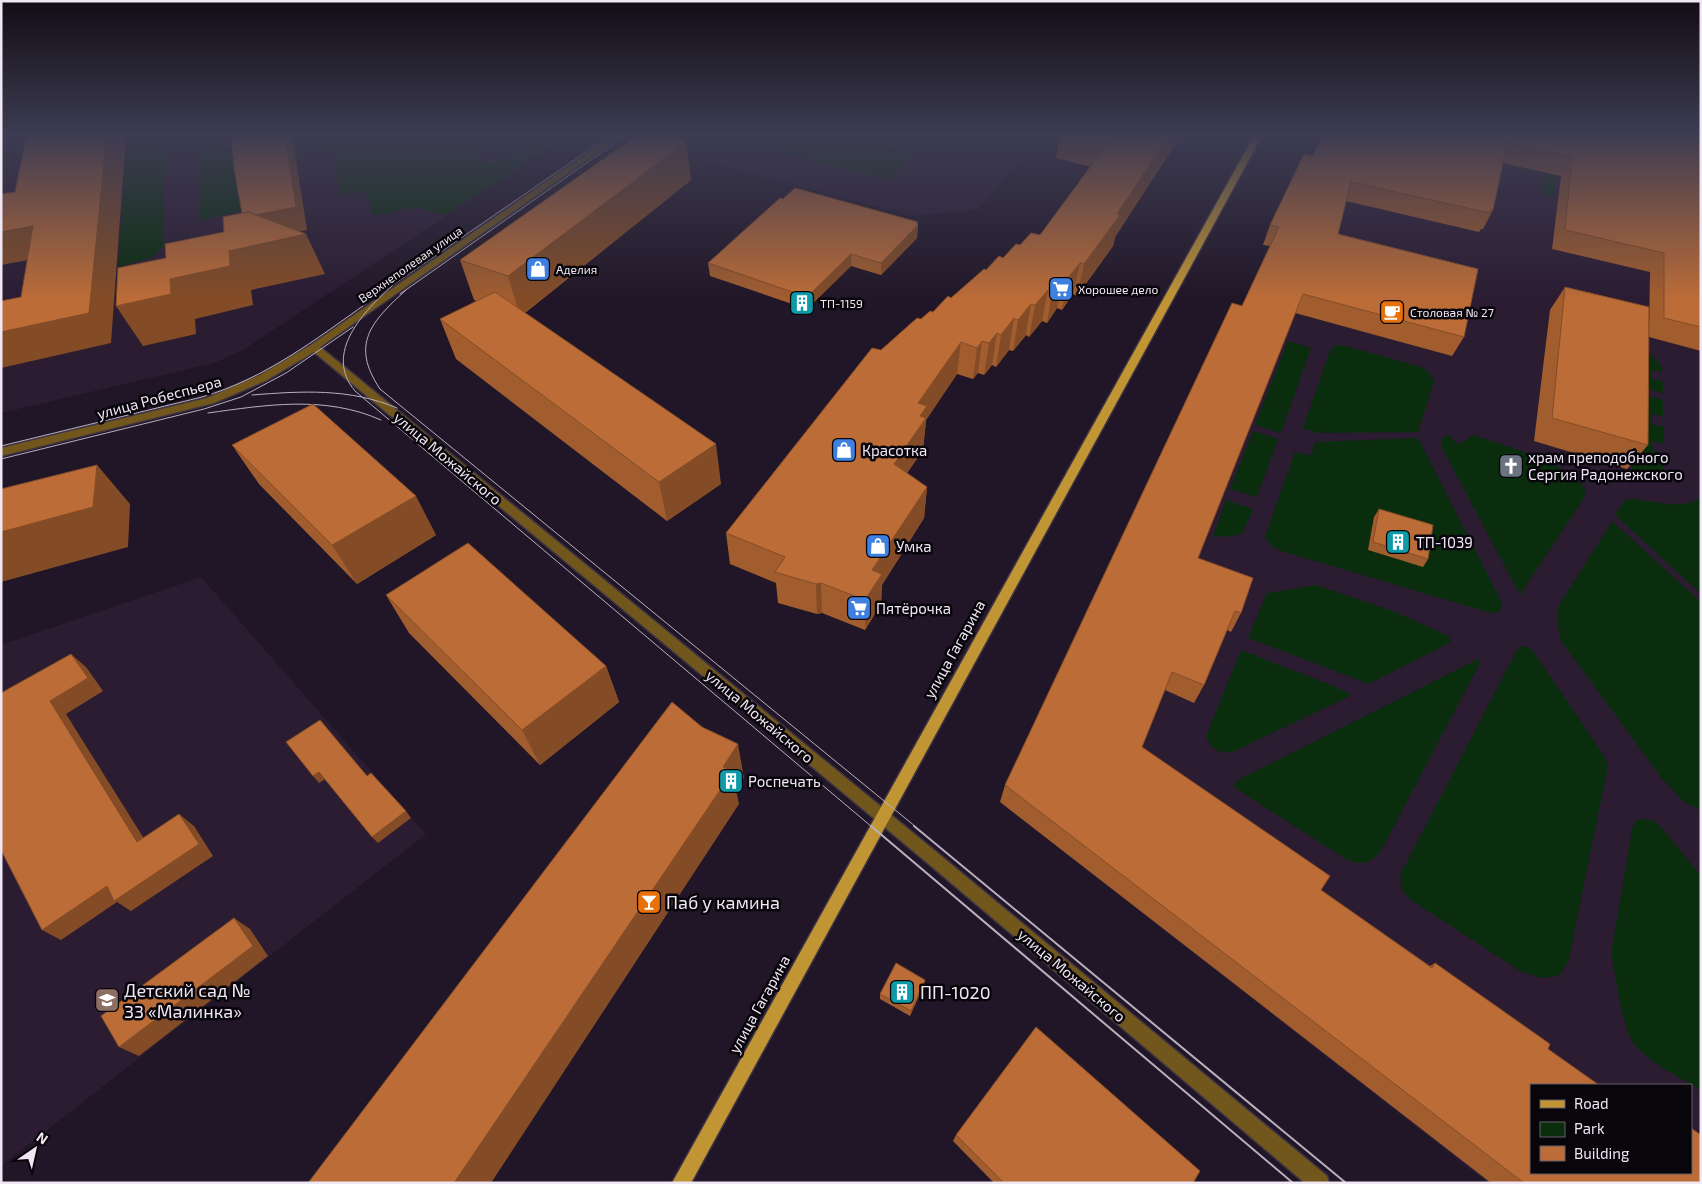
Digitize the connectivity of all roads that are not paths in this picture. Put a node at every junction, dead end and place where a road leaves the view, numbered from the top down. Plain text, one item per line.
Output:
1 (541, 189) edge
2 (1229, 189) edge
3 (314, 347) junction
4 (1, 452) edge
5 (883, 817) junction
6 (681, 1183) edge
7 (1320, 1183) edge

1 - 3 street, Верхнеполевая улица
2 - 5 main road, улица Гагарина
3 - 4 street, улица Робеспьера
3 - 5 street, улица Можайского
5 - 6 main road, улица Гагарина
5 - 7 street, улица Можайского

